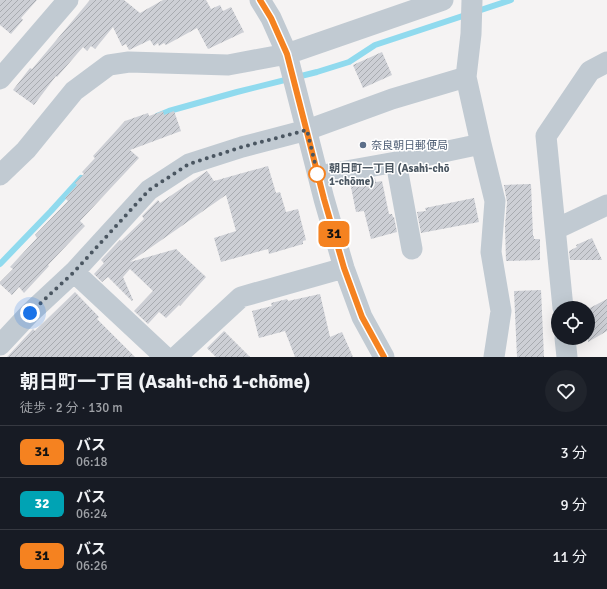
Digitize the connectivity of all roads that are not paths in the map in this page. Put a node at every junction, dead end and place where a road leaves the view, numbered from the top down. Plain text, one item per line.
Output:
1 (68, 0) edge
2 (260, 0) edge
3 (443, 0) edge
4 (472, 0) edge
5 (287, 54) junction
6 (607, 62) edge
7 (466, 77) junction
8 (0, 79) edge
9 (307, 130) junction
10 (480, 144) junction
11 (396, 162) junction
12 (0, 175) edge
13 (318, 176) junction
14 (607, 204) edge
15 (556, 229) junction
16 (412, 248) dead end
17 (344, 268) junction
18 (74, 272) junction
19 (562, 301) edge
20 (0, 345) edge
21 (566, 345) edge
22 (165, 357) edge
23 (176, 357) edge
24 (384, 357) edge
25 (494, 357) edge
26 (567, 357) edge

1 - 8 street
2 - 5 street
3 - 5 street
4 - 7 street
5 - 9 street
5 - 12 street
6 - 15 street
7 - 9 street
7 - 10 street
9 - 13 street
9 - 18 street
10 - 11 street
10 - 25 street
11 - 13 street
11 - 16 street
13 - 17 street
14 - 15 street
15 - 19 street
17 - 23 street
17 - 24 street
18 - 20 street
18 - 22 street
21 - 26 street

